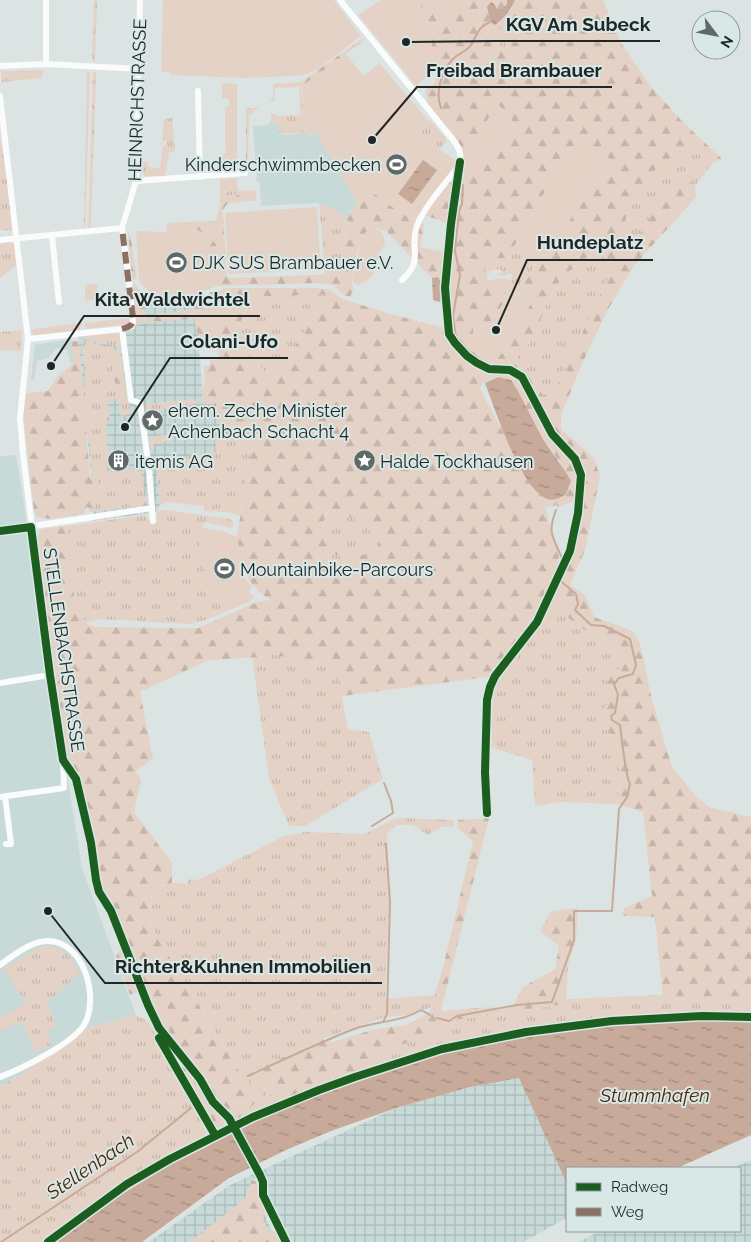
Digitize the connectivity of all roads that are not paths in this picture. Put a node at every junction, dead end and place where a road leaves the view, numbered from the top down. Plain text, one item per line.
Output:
1 (46, 0) edge
2 (140, 0) edge
3 (340, 0) edge
4 (46, 64) junction
5 (0, 66) edge
6 (140, 69) junction
7 (198, 90) dead end
8 (0, 96) edge
9 (245, 173) dead end
10 (200, 177) junction
11 (136, 181) junction
12 (122, 228) junction
13 (52, 236) junction
14 (0, 240) edge
15 (18, 240) junction
16 (402, 280) dead end
17 (59, 302) dead end
18 (122, 329) junction
19 (28, 339) junction
20 (152, 508) junction
21 (153, 521) dead end
22 (31, 527) junction
23 (0, 531) edge
24 (50, 675) junction
25 (0, 684) edge
26 (63, 760) junction
27 (3, 797) edge
28 (6, 844) dead end
29 (0, 965) edge
30 (0, 1076) edge
31 (232, 1124) dead end

1 - 4 street
2 - 6 street, HEINRICHSTRASSE
3 - 16 street
4 - 5 street
4 - 6 street
6 - 11 street, HEINRICHSTRASSE
7 - 10 street
8 - 15 street, STELLENBACHSTRASSE
9 - 10 street
10 - 11 street
11 - 12 street, HEINRICHSTRASSE
12 - 13 street
12 - 18 street, HEINRICHSTRASSE
13 - 15 street
13 - 17 street
14 - 15 street
15 - 19 street, STELLENBACHSTRASSE
18 - 19 street
18 - 20 street
19 - 22 street, STELLENBACHSTRASSE
20 - 21 street
20 - 22 street
22 - 23 street
22 - 24 street, STELLENBACHSTRASSE
24 - 25 street
24 - 26 street, STELLENBACHSTRASSE
26 - 27 street, STELLENBACHSTRASSE
26 - 31 street, STELLENBACHSTRASSE
27 - 28 street, STELLENBACHSTRASSE
29 - 30 street

